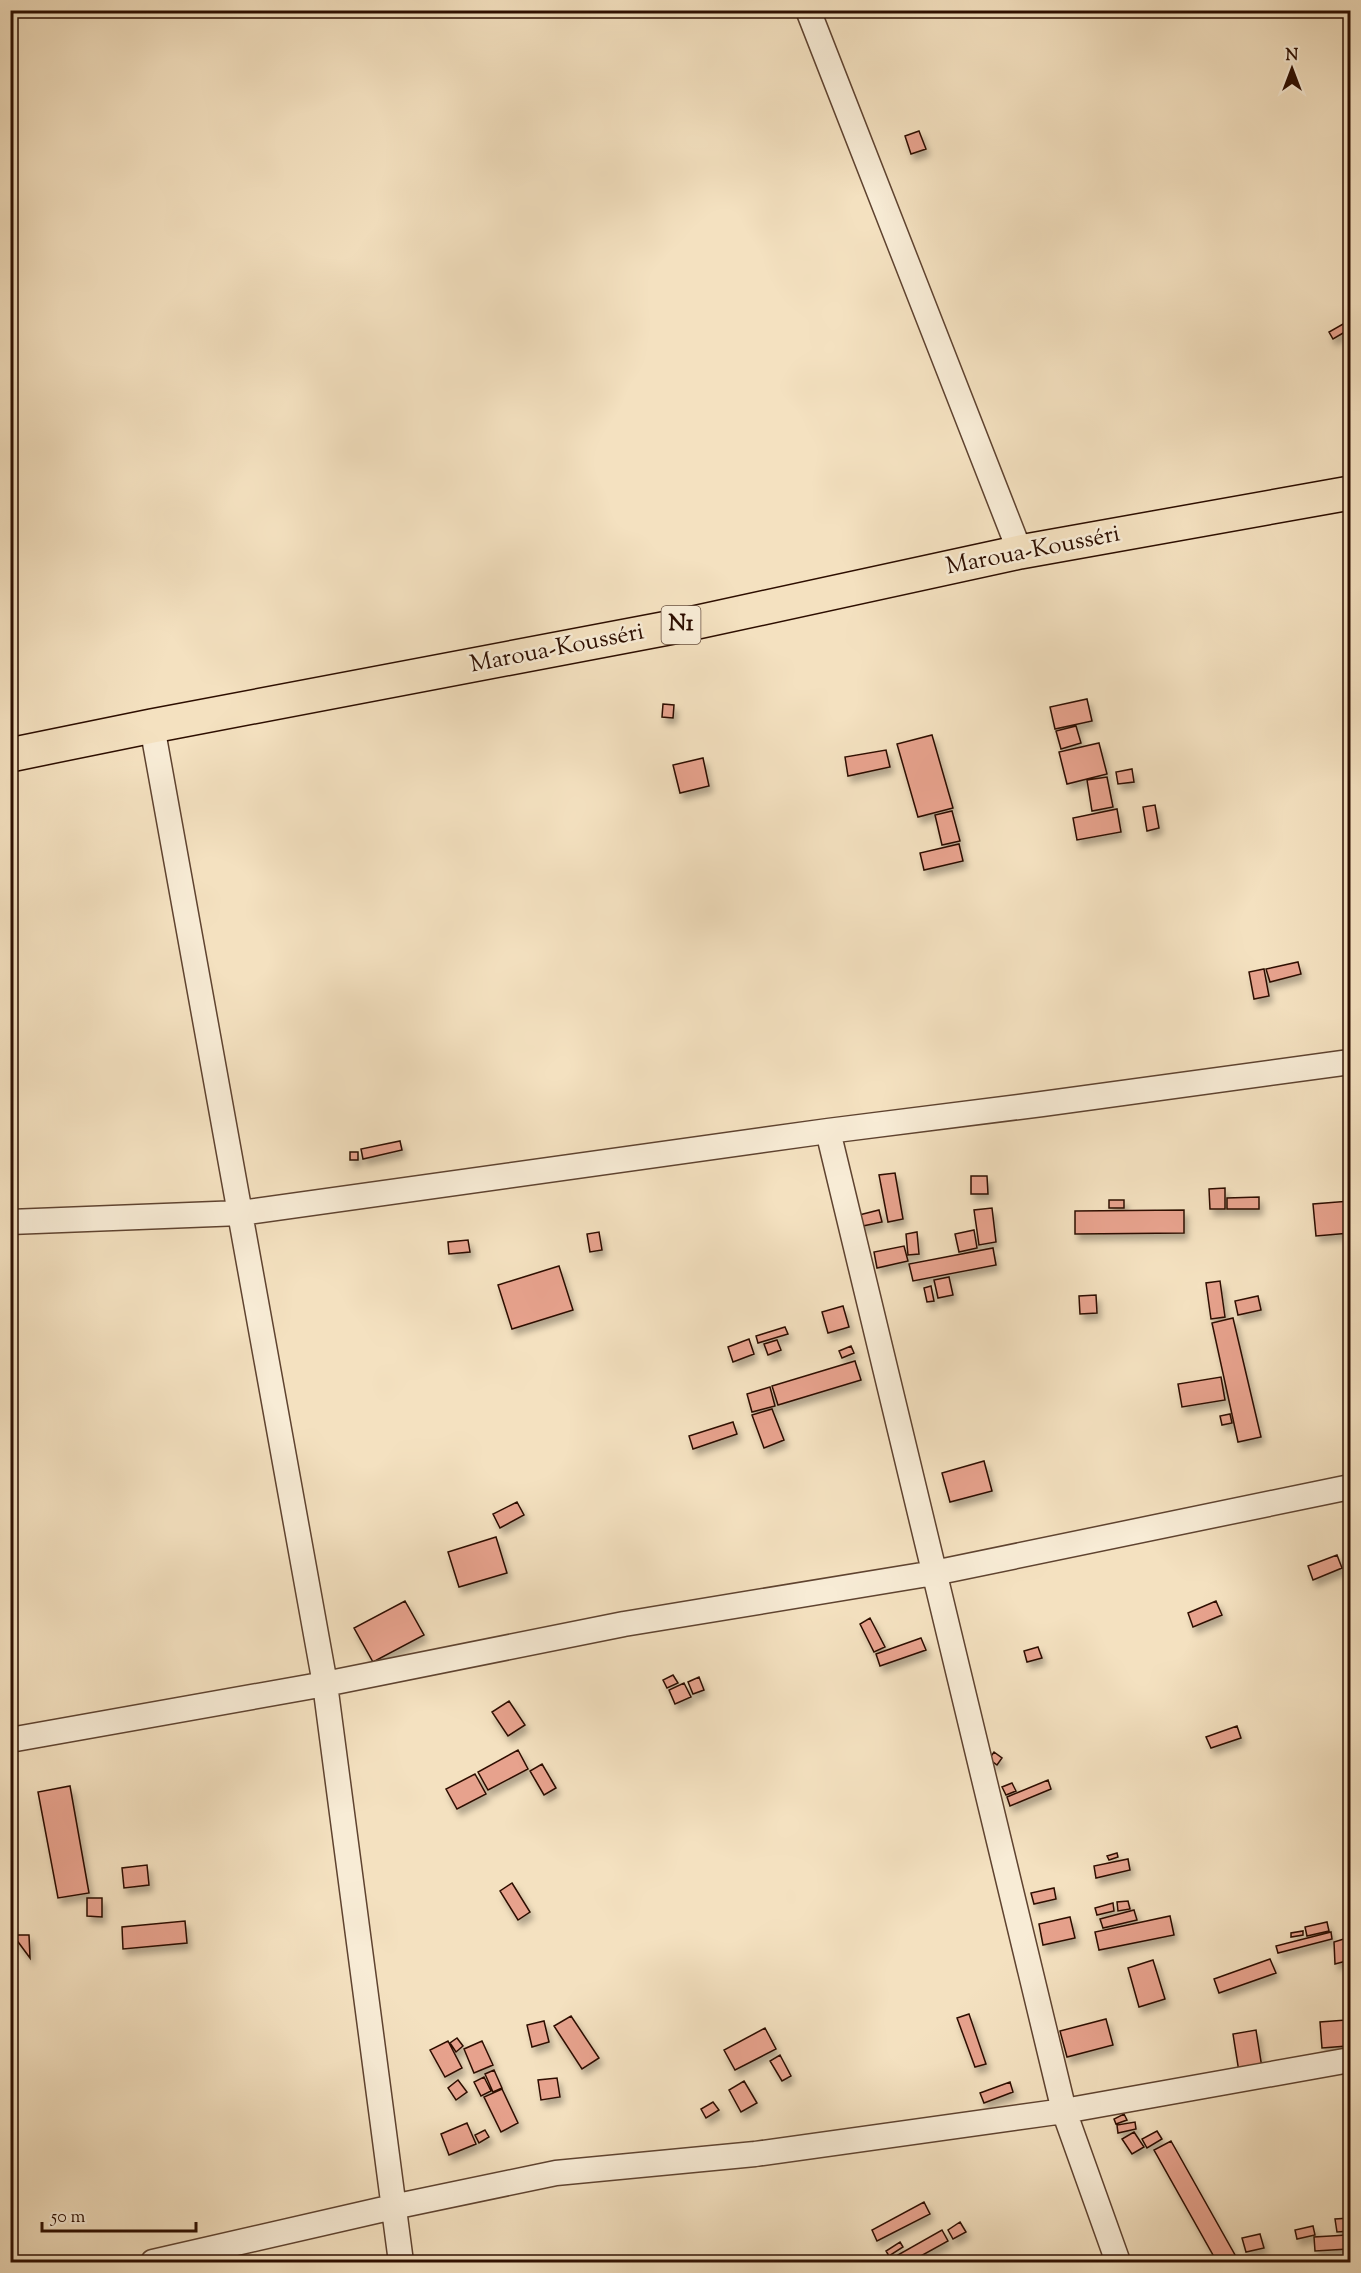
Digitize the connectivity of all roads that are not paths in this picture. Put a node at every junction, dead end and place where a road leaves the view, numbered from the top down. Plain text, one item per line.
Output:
1 (808, 10) edge
2 (1350, 493) edge
3 (1020, 552) junction
4 (152, 726) junction
5 (10, 755) edge
6 (1350, 1062) edge
7 (828, 1131) junction
8 (241, 1213) junction
9 (10, 1222) edge
10 (1350, 1487) edge
11 (934, 1573) junction
12 (325, 1684) junction
13 (10, 1740) edge
14 (1350, 2060) edge
15 (1064, 2111) junction
16 (393, 2207) junction
17 (153, 2262) edge
18 (400, 2262) edge
19 (1118, 2262) edge

1 - 3 street
2 - 3 highway, Maroua-Kousséri / N1
3 - 4 highway, Maroua-Kousséri / N1
4 - 5 highway, Maroua-Kousséri / N1
4 - 8 street
6 - 7 street
7 - 8 street
7 - 11 street
8 - 9 street
8 - 12 street
10 - 11 street
11 - 12 street
11 - 15 street
12 - 13 street
12 - 16 street
14 - 15 street
15 - 16 street
15 - 19 street
16 - 17 street
16 - 18 street

